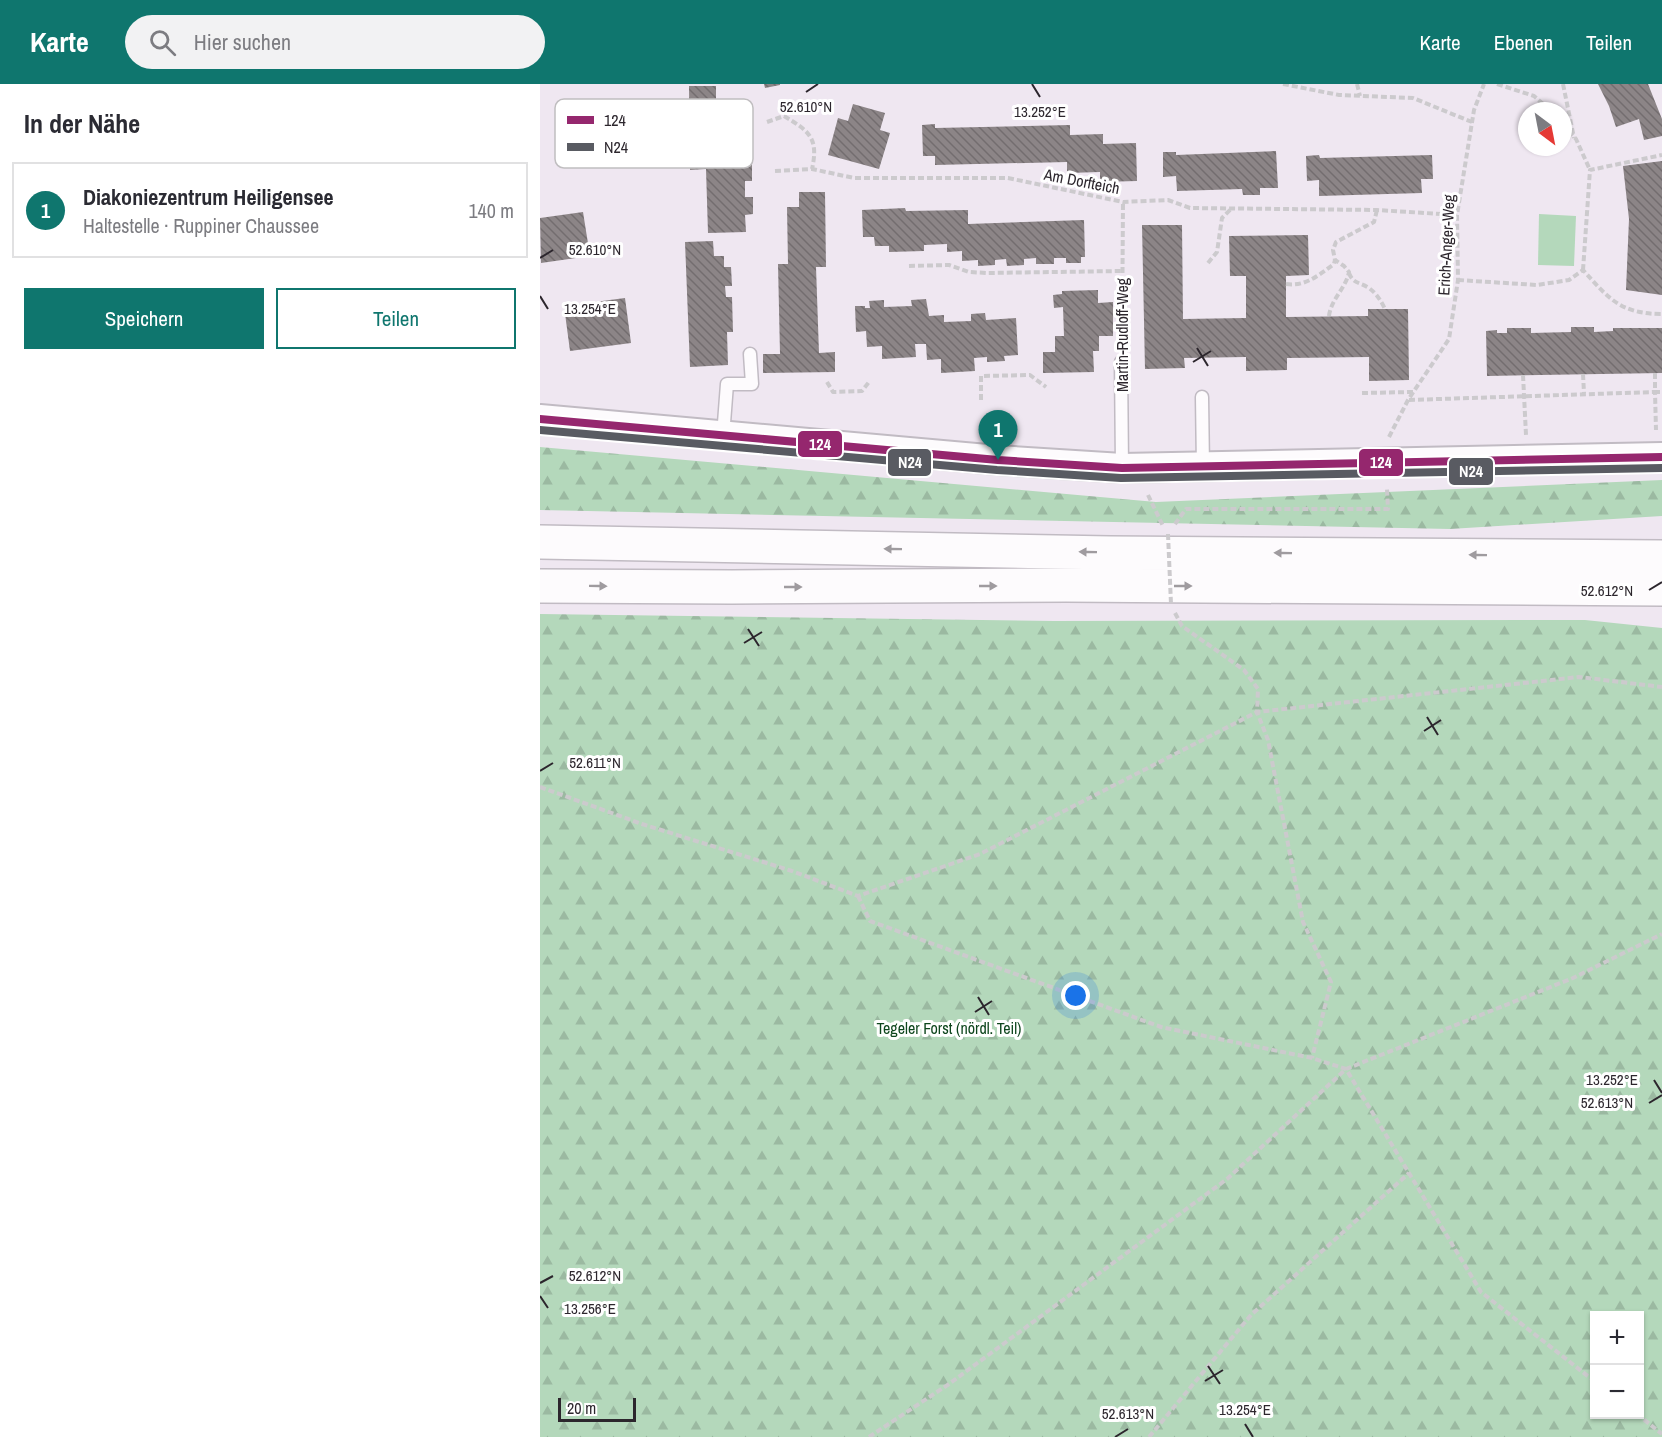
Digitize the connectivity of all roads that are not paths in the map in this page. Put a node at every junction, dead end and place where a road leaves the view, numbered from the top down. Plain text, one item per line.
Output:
1 (750, 354) dead end
2 (1121, 362) road end
3 (1202, 397) dead end
4 (540, 419) edge
5 (723, 436) junction
6 (1660, 457) edge
7 (1128, 468) junction
8 (1203, 468) junction
9 (540, 542) edge
10 (1662, 545) edge
11 (1521, 556) junction
12 (1662, 557) edge
13 (540, 586) edge
14 (1662, 589) edge

1 - 5 lane
2 - 7 lane, Martin-Rudloff-Weg
3 - 8 lane
4 - 5 street
5 - 7 street
6 - 8 street
7 - 8 street
11 -> 9 highway
10 - 11 highway
11 - 12 highway
13 -> 14 highway

